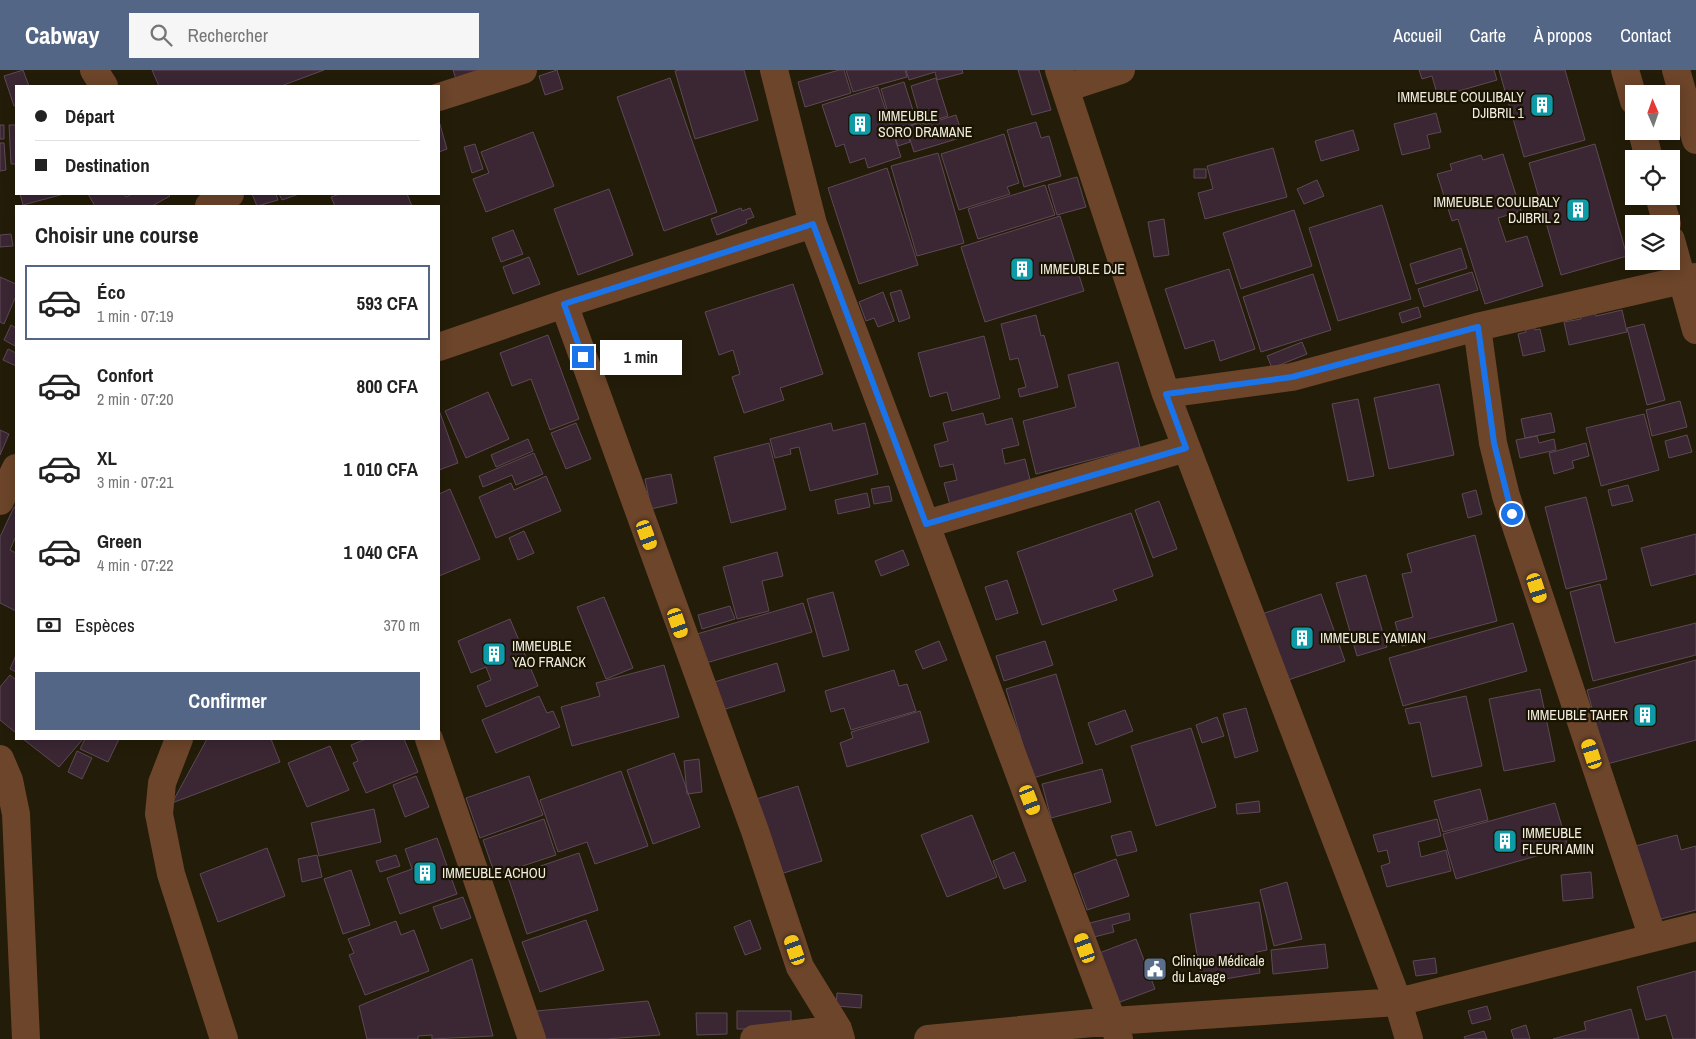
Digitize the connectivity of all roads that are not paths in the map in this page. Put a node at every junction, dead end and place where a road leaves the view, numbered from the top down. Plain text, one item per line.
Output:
1 (94, 70) edge
2 (523, 70) edge
3 (774, 70) edge
4 (1121, 70) edge
5 (1625, 70) edge
6 (1676, 70) edge
7 (1062, 79) edge
8 (103, 85) edge
9 (1629, 85) edge
10 (440, 97) edge
11 (1696, 140) edge
12 (230, 195) edge
13 (211, 205) edge
14 (813, 224) junction
15 (1680, 260) edge
16 (1689, 279) edge
17 (564, 304) junction
18 (1478, 327) junction
19 (1696, 330) edge
20 (440, 347) edge
21 (1166, 394) junction
22 (1186, 448) junction
23 (15, 470) edge
24 (0, 501) edge
25 (926, 524) junction
26 (179, 740) edge
27 (430, 740) edge
28 (0, 759) edge
29 (1696, 927) edge
30 (1653, 938) junction
31 (1398, 1002) junction
32 (1116, 1030) edge
33 (840, 1034) edge
34 (26, 1039) edge
35 (224, 1039) edge
36 (532, 1039) edge
37 (754, 1039) edge
38 (928, 1039) edge
39 (1409, 1039) edge

1 - 8 street
2 - 10 street
3 - 14 street
4 - 7 street
5 - 9 street
6 - 11 street
7 - 21 street
12 - 13 street
14 - 17 street
14 - 25 street
15 - 16 street
16 - 18 street
16 - 19 street
17 - 20 street
17 - 33 street
18 - 21 street
18 - 30 street
21 - 22 street
22 - 25 street
22 - 31 street
23 - 24 street
25 - 32 street
26 - 35 street
27 - 36 street
28 - 34 street
29 - 30 street
30 - 31 street
31 - 32 street
31 - 39 street
32 - 38 street
33 - 37 street

